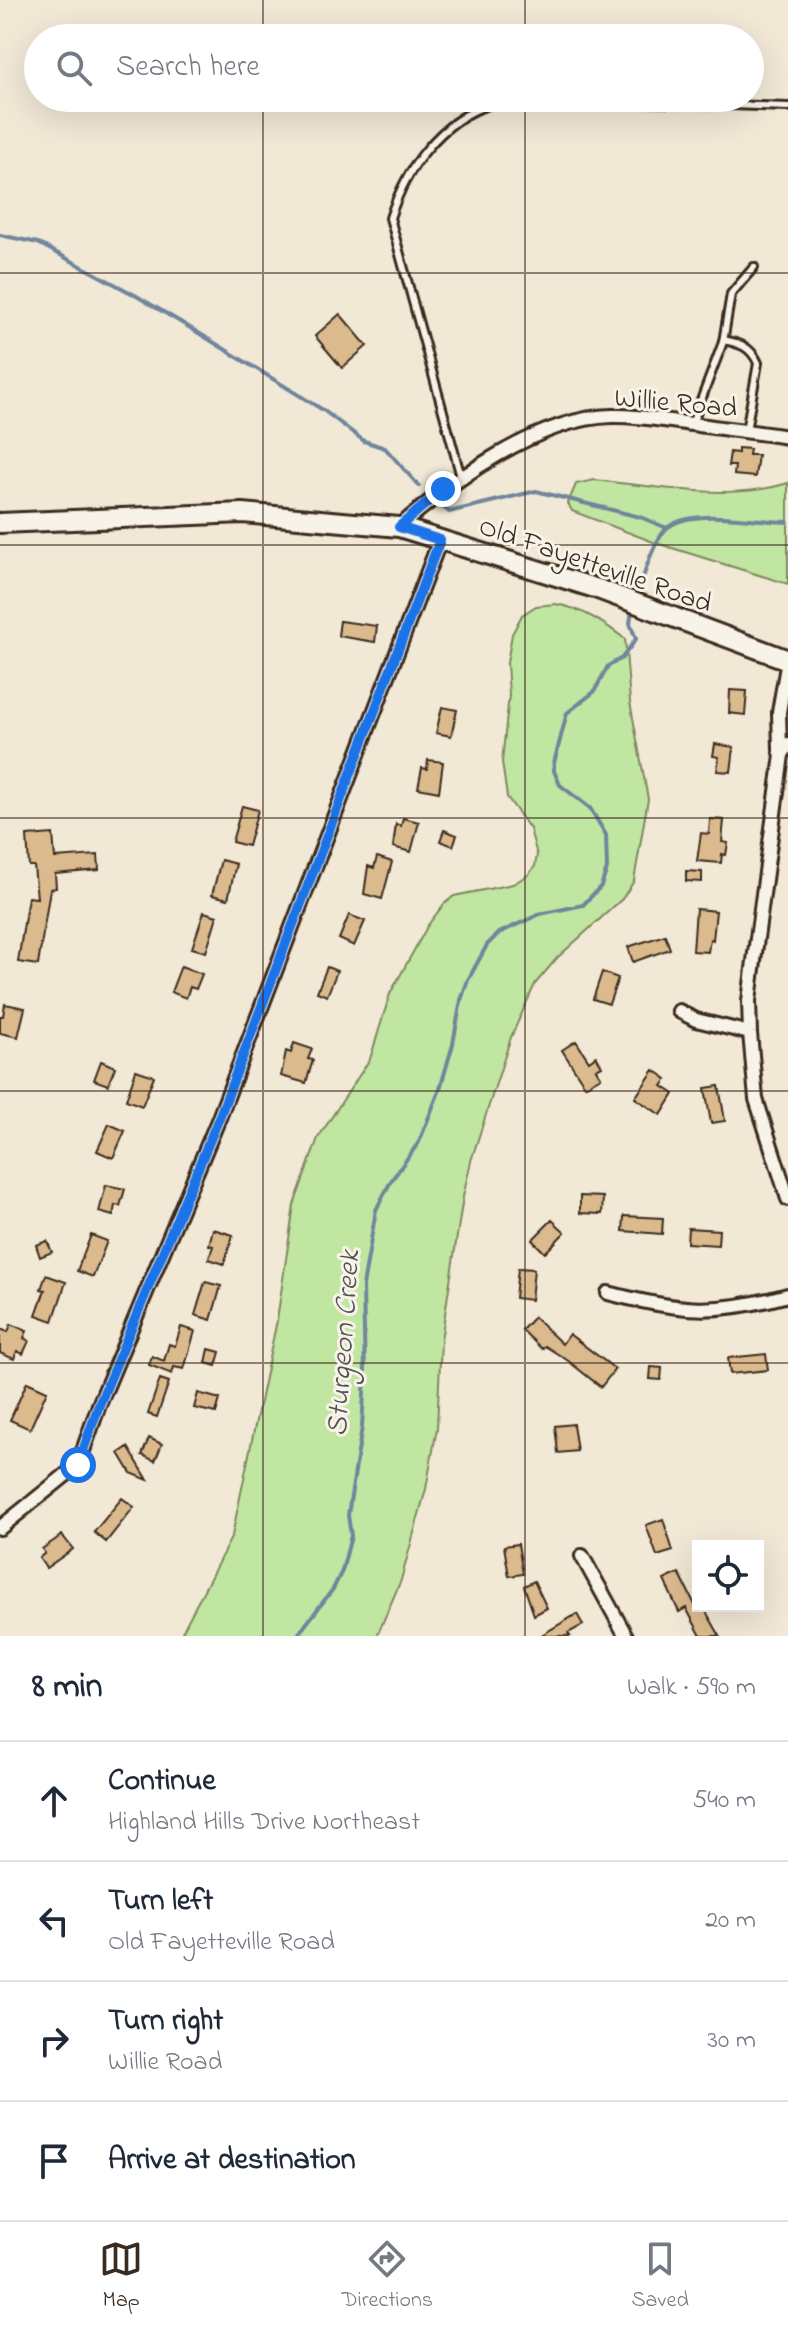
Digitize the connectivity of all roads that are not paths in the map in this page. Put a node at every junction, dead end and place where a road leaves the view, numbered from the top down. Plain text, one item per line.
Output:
1 (764, 106) edge
2 (788, 107) edge
3 (474, 112) edge
4 (754, 267) dead end
5 (723, 340) junction
6 (692, 424) junction
7 (746, 431) junction
8 (788, 437) edge
9 (461, 477) junction
10 (0, 523) edge
11 (399, 527) junction
12 (440, 540) junction
13 (788, 660) edge
14 (785, 750) edge
15 (679, 1011) dead end
16 (750, 1033) junction
17 (788, 1199) edge
18 (608, 1293) dead end
19 (788, 1295) edge
20 (0, 1528) edge
21 (582, 1556) dead end
22 (626, 1636) edge

1 - 2 lane
3 - 9 lane
4 - 5 lane
5 - 6 lane
5 - 7 lane
6 - 7 street, Willie Road
6 - 9 street, Willie Road
7 - 8 street, Willie Road
9 - 11 street, Willie Road
10 - 11 street, Old Fayetteville Road
11 - 12 street, Old Fayetteville Road
12 - 13 street, Old Fayetteville Road
12 - 20 street
13 - 14 street
14 - 16 street
15 - 16 street
16 - 17 street
18 - 19 street
21 - 22 street

